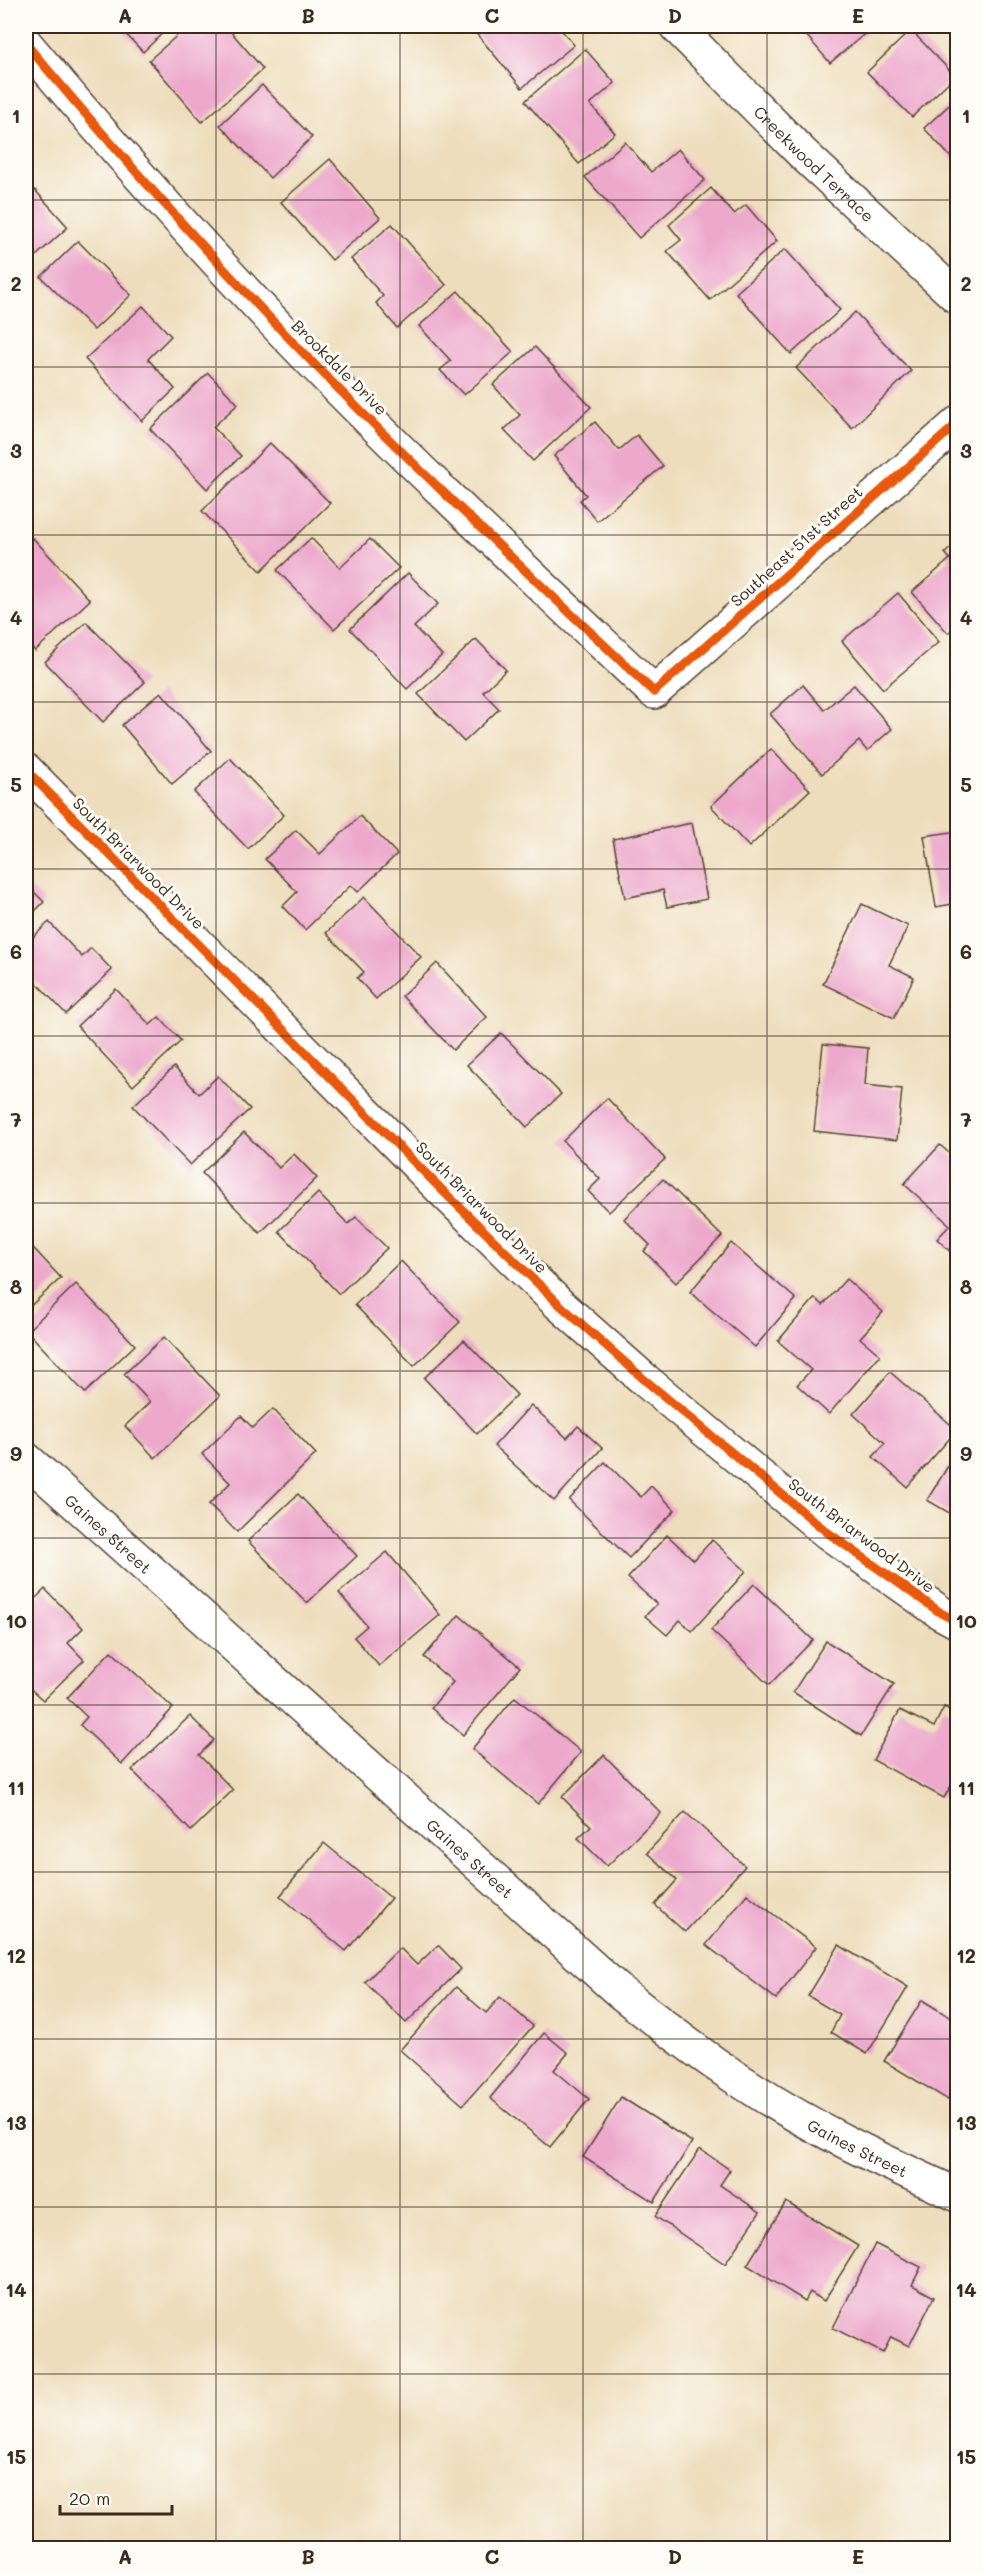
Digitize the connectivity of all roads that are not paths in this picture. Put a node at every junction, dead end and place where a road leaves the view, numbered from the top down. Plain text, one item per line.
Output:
1 (676, 26) edge
2 (26, 44) edge
3 (957, 298) edge
4 (957, 423) edge
5 (654, 692) joint
6 (26, 770) edge
7 (26, 1459) edge
8 (957, 1622) edge
9 (957, 2195) edge

1 - 3 street, Creekwood Terrace
2 - 5 street, Brookdale Drive
4 - 5 street, Southeast 51st Street
6 - 8 street, South Briarwood Drive
7 - 9 street, Gaines Street

